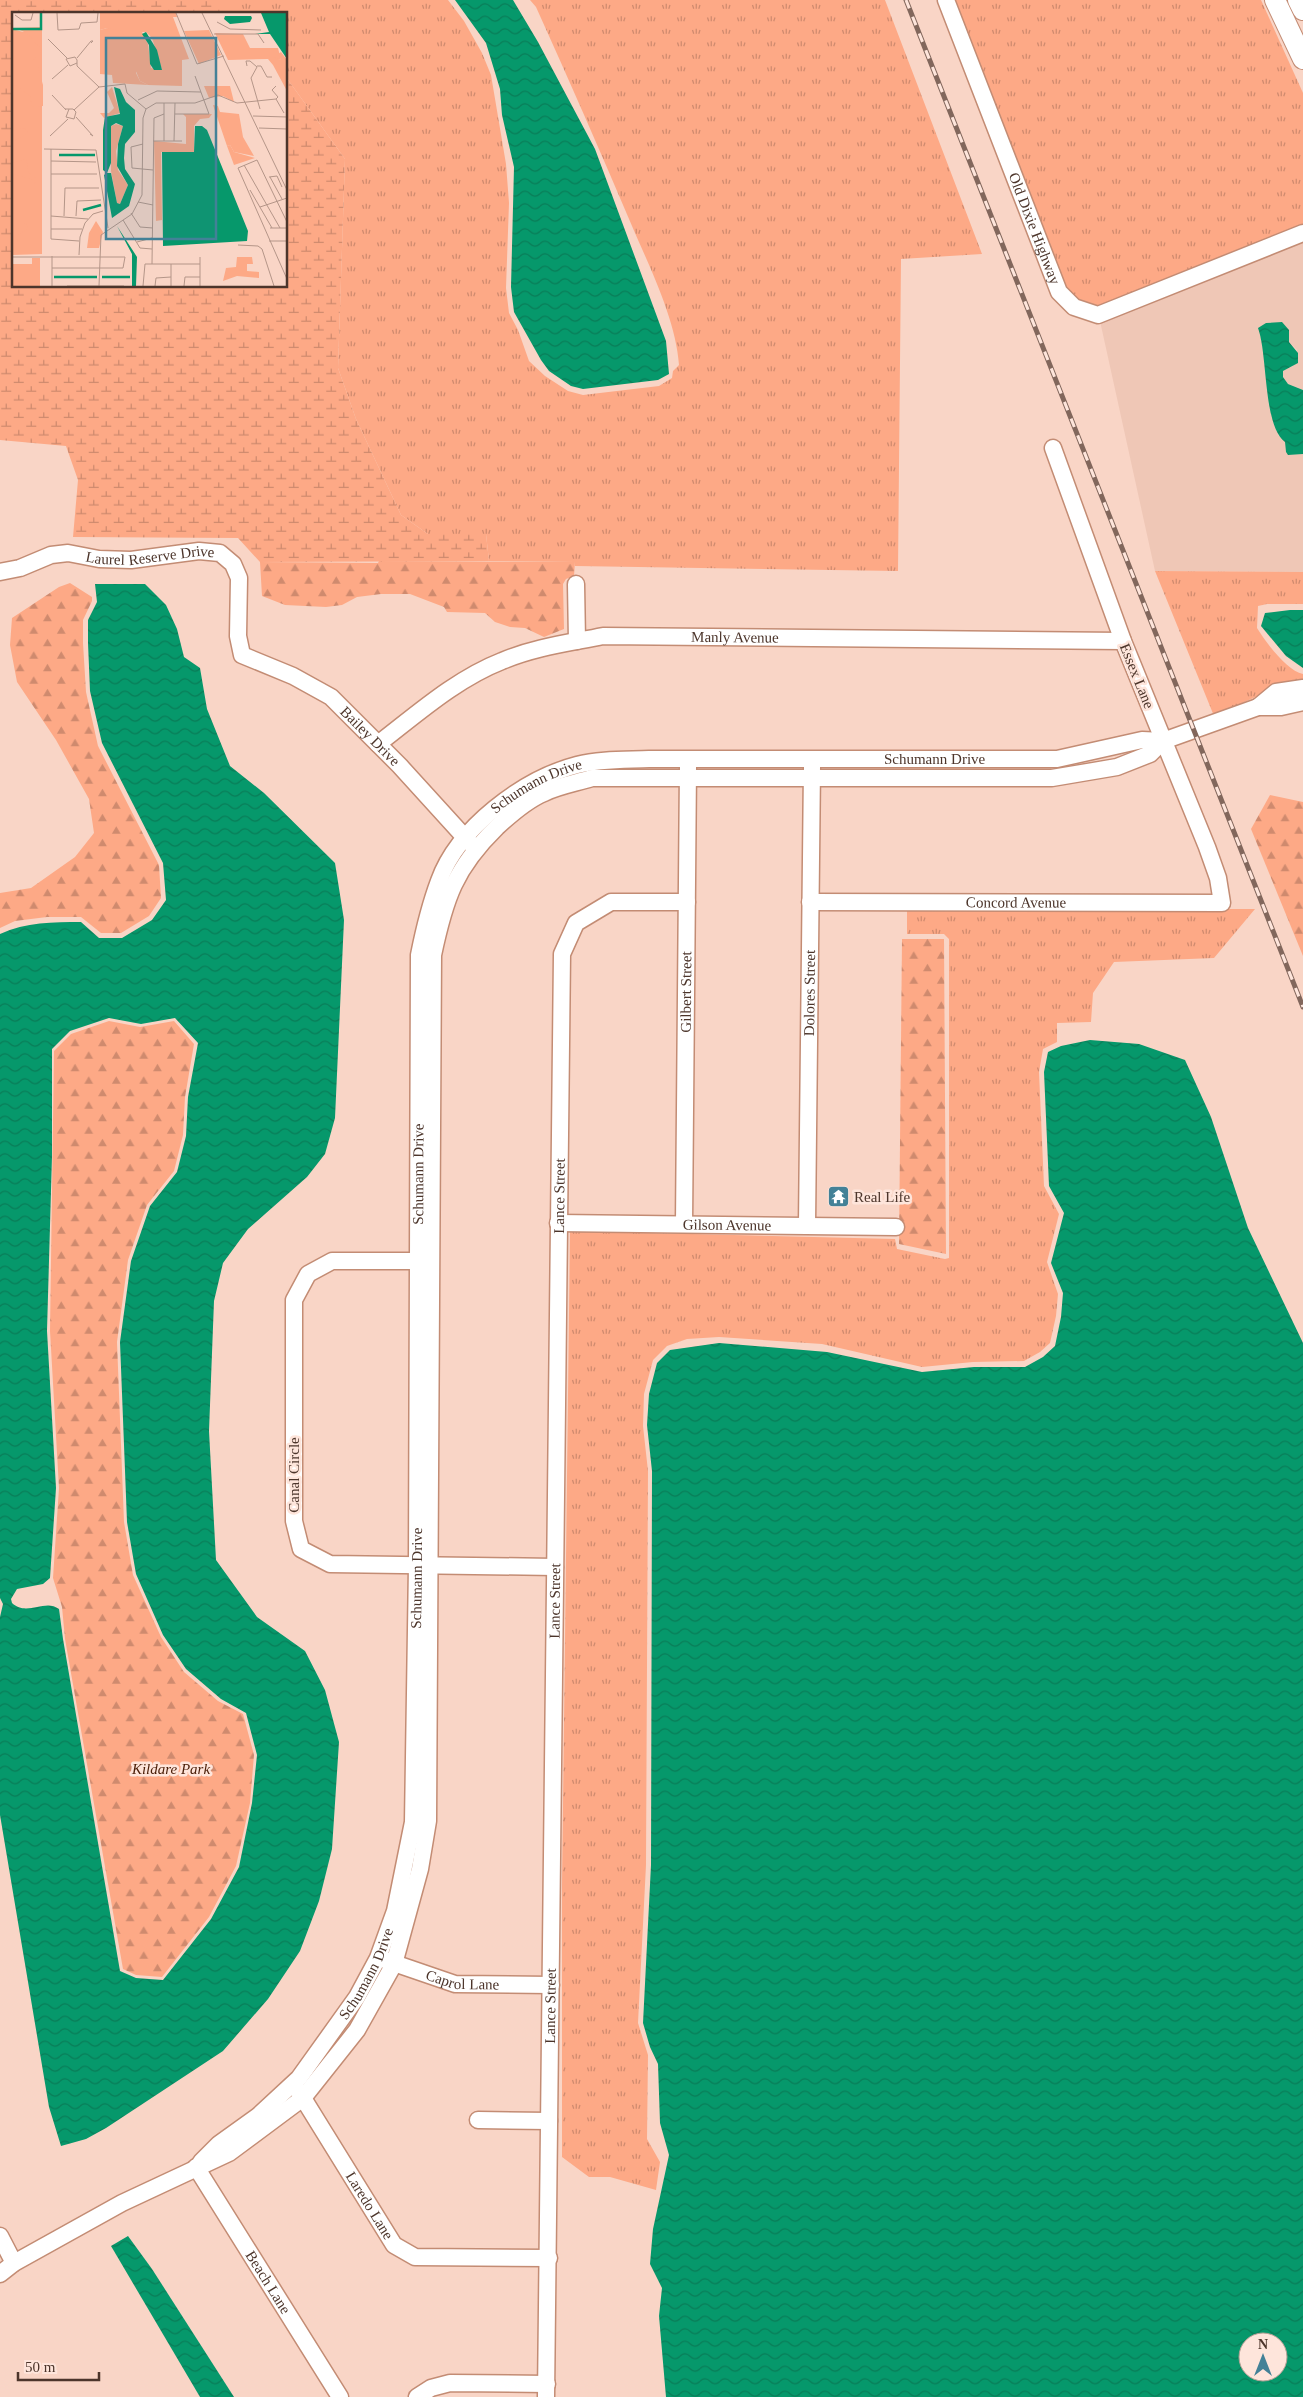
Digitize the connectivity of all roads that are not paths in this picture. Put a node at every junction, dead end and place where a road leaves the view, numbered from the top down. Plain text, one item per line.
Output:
1 (946, 0) edge
2 (1275, 0) edge
3 (1298, 0) edge
4 (1303, 10) edge
5 (1303, 59) edge
6 (1303, 233) edge
7 (1053, 448) dead end
8 (1, 571) edge
9 (576, 584) dead end
10 (576, 641) junction
11 (1123, 641) junction
12 (242, 655) joint
13 (1303, 688) edge
14 (1303, 702) edge
15 (1258, 707) junction
16 (1163, 741) junction
17 (378, 744) junction
18 (688, 759) junction
19 (812, 759) junction
20 (1051, 759) junction
21 (933, 760) junction
22 (688, 777) junction
23 (812, 778) junction
24 (934, 778) junction
25 (1052, 778) junction
26 (470, 843) junction
27 (687, 902) junction
28 (810, 902) junction
29 (1222, 903) joint
30 (558, 1223) junction
31 (684, 1224) junction
32 (807, 1225) junction
33 (896, 1227) dead end
34 (426, 1261) junction
35 (424, 1565) junction
36 (555, 1567) junction
37 (378, 1958) junction
38 (394, 1964) junction
39 (551, 1985) junction
40 (294, 2082) junction
41 (303, 2098) junction
42 (478, 2120) dead end
43 (549, 2121) junction
44 (196, 2167) junction
45 (0, 2236) edge
46 (549, 2258) junction
47 (14, 2263) junction
48 (0, 2274) edge
49 (547, 2391) edge
50 (340, 2397) edge
51 (417, 2397) edge

1 - 6 street, Old Dixie Highway
2 - 5 main road
3 - 4 main road
7 - 11 street, Essex Lane
8 - 12 street, Laurel Reserve Drive
9 - 10 street
10 - 11 street, Manly Avenue
10 - 17 street, Manly Avenue
11 - 16 street, Essex Lane
12 - 17 street, Bailey Drive
13 - 15 street, Schumann Drive
14 - 15 street, Schumann Drive
15 - 16 street, Schumann Drive
16 - 20 street, Schumann Drive
16 - 25 street, Schumann Drive
16 - 29 street, Essex Lane
17 - 26 street, Bailey Drive
18 - 19 street, Schumann Drive
18 - 22 street, Gilbert Street
18 - 26 street, Schumann Drive
19 - 21 street, Schumann Drive
19 - 23 street, Dolores Street
20 - 21 street, Schumann Drive
20 - 25 street
21 - 24 street
22 - 23 street, Schumann Drive
22 - 26 street, Schumann Drive
22 - 27 street, Gilbert Street
23 - 24 street, Schumann Drive
23 - 28 street, Dolores Street
24 - 25 street, Schumann Drive
26 - 34 street, Schumann Drive
27 - 30 street, Lance Street
27 - 31 street, Gilbert Street
28 - 29 street, Concord Avenue
28 - 32 street, Dolores Street
30 - 31 street, Gilson Avenue
30 - 36 street, Lance Street
31 - 32 street, Gilson Avenue
32 - 33 street, Gilson Avenue
34 - 35 street, Schumann Drive
34 - 35 street, Canal Circle
35 - 36 street, Canal Circle
35 - 37 street, Schumann Drive
35 - 38 street, Schumann Drive
36 - 39 street, Lance Street
37 - 38 street, Caprol Lane
37 - 40 street, Schumann Drive
38 - 39 street, Caprol Lane
38 - 41 street, Schumann Drive
39 - 43 street, Lance Street
40 - 41 street, Laredo Lane
40 - 44 street, Schumann Drive
41 - 44 street, Schumann Drive
41 - 46 street, Laredo Lane
42 - 43 street
43 - 46 street, Lance Street
44 - 47 street, Schumann Drive
44 - 50 street, Beach Lane
45 - 47 street
46 - 49 street, Lance Street
47 - 48 street, Schumann Drive
49 - 51 street

